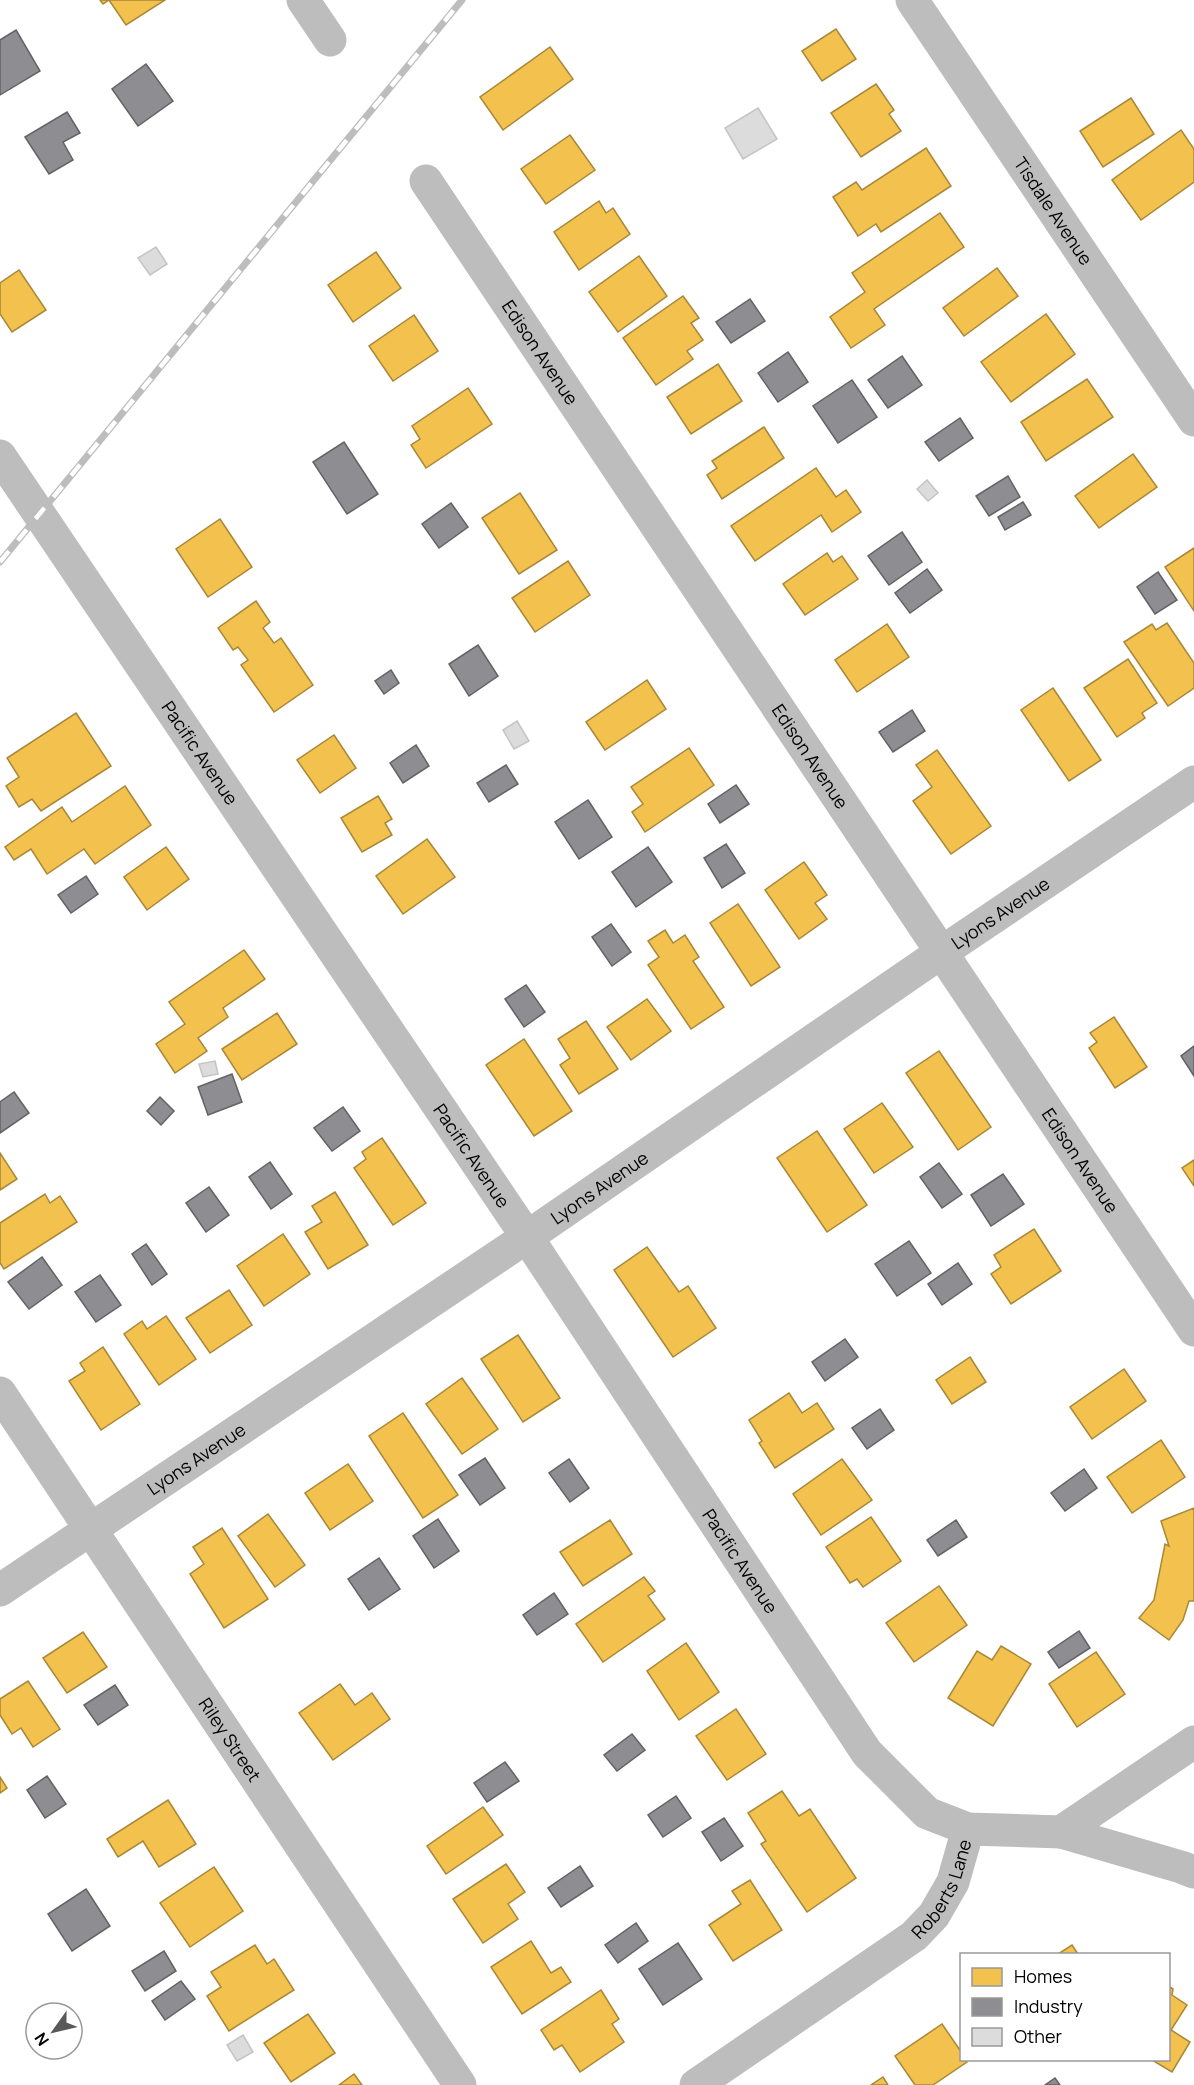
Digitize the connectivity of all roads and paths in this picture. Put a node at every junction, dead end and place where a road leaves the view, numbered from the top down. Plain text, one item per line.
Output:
1 (303, 0) edge
2 (912, 0) edge
3 (330, 40) dead end
4 (426, 181) dead end
5 (1194, 420) edge
6 (0, 456) edge
7 (1194, 782) edge
8 (942, 952) junction
9 (527, 1237) junction
10 (1194, 1330) edge
11 (0, 1393) edge
12 (90, 1529) junction
13 (0, 1590) edge
14 (1194, 1742) edge
15 (968, 1829) junction
16 (1061, 1833) junction
17 (1194, 1872) edge
18 (460, 2085) edge
19 (696, 2085) edge

1 - 3 street
2 - 5 street, Tisdale Avenue
4 - 8 street, Edison Avenue
6 - 9 street, Pacific Avenue
7 - 8 street, Lyons Avenue
8 - 9 street, Lyons Avenue
8 - 10 street, Edison Avenue
9 - 12 street, Lyons Avenue
9 - 15 street, Pacific Avenue
11 - 12 street, Riley Street
12 - 13 street, Lyons Avenue
12 - 18 street, Riley Street
14 - 16 street
15 - 16 street, Roberts Lane
15 - 19 street, Roberts Lane
16 - 17 street, Roberts Lane

